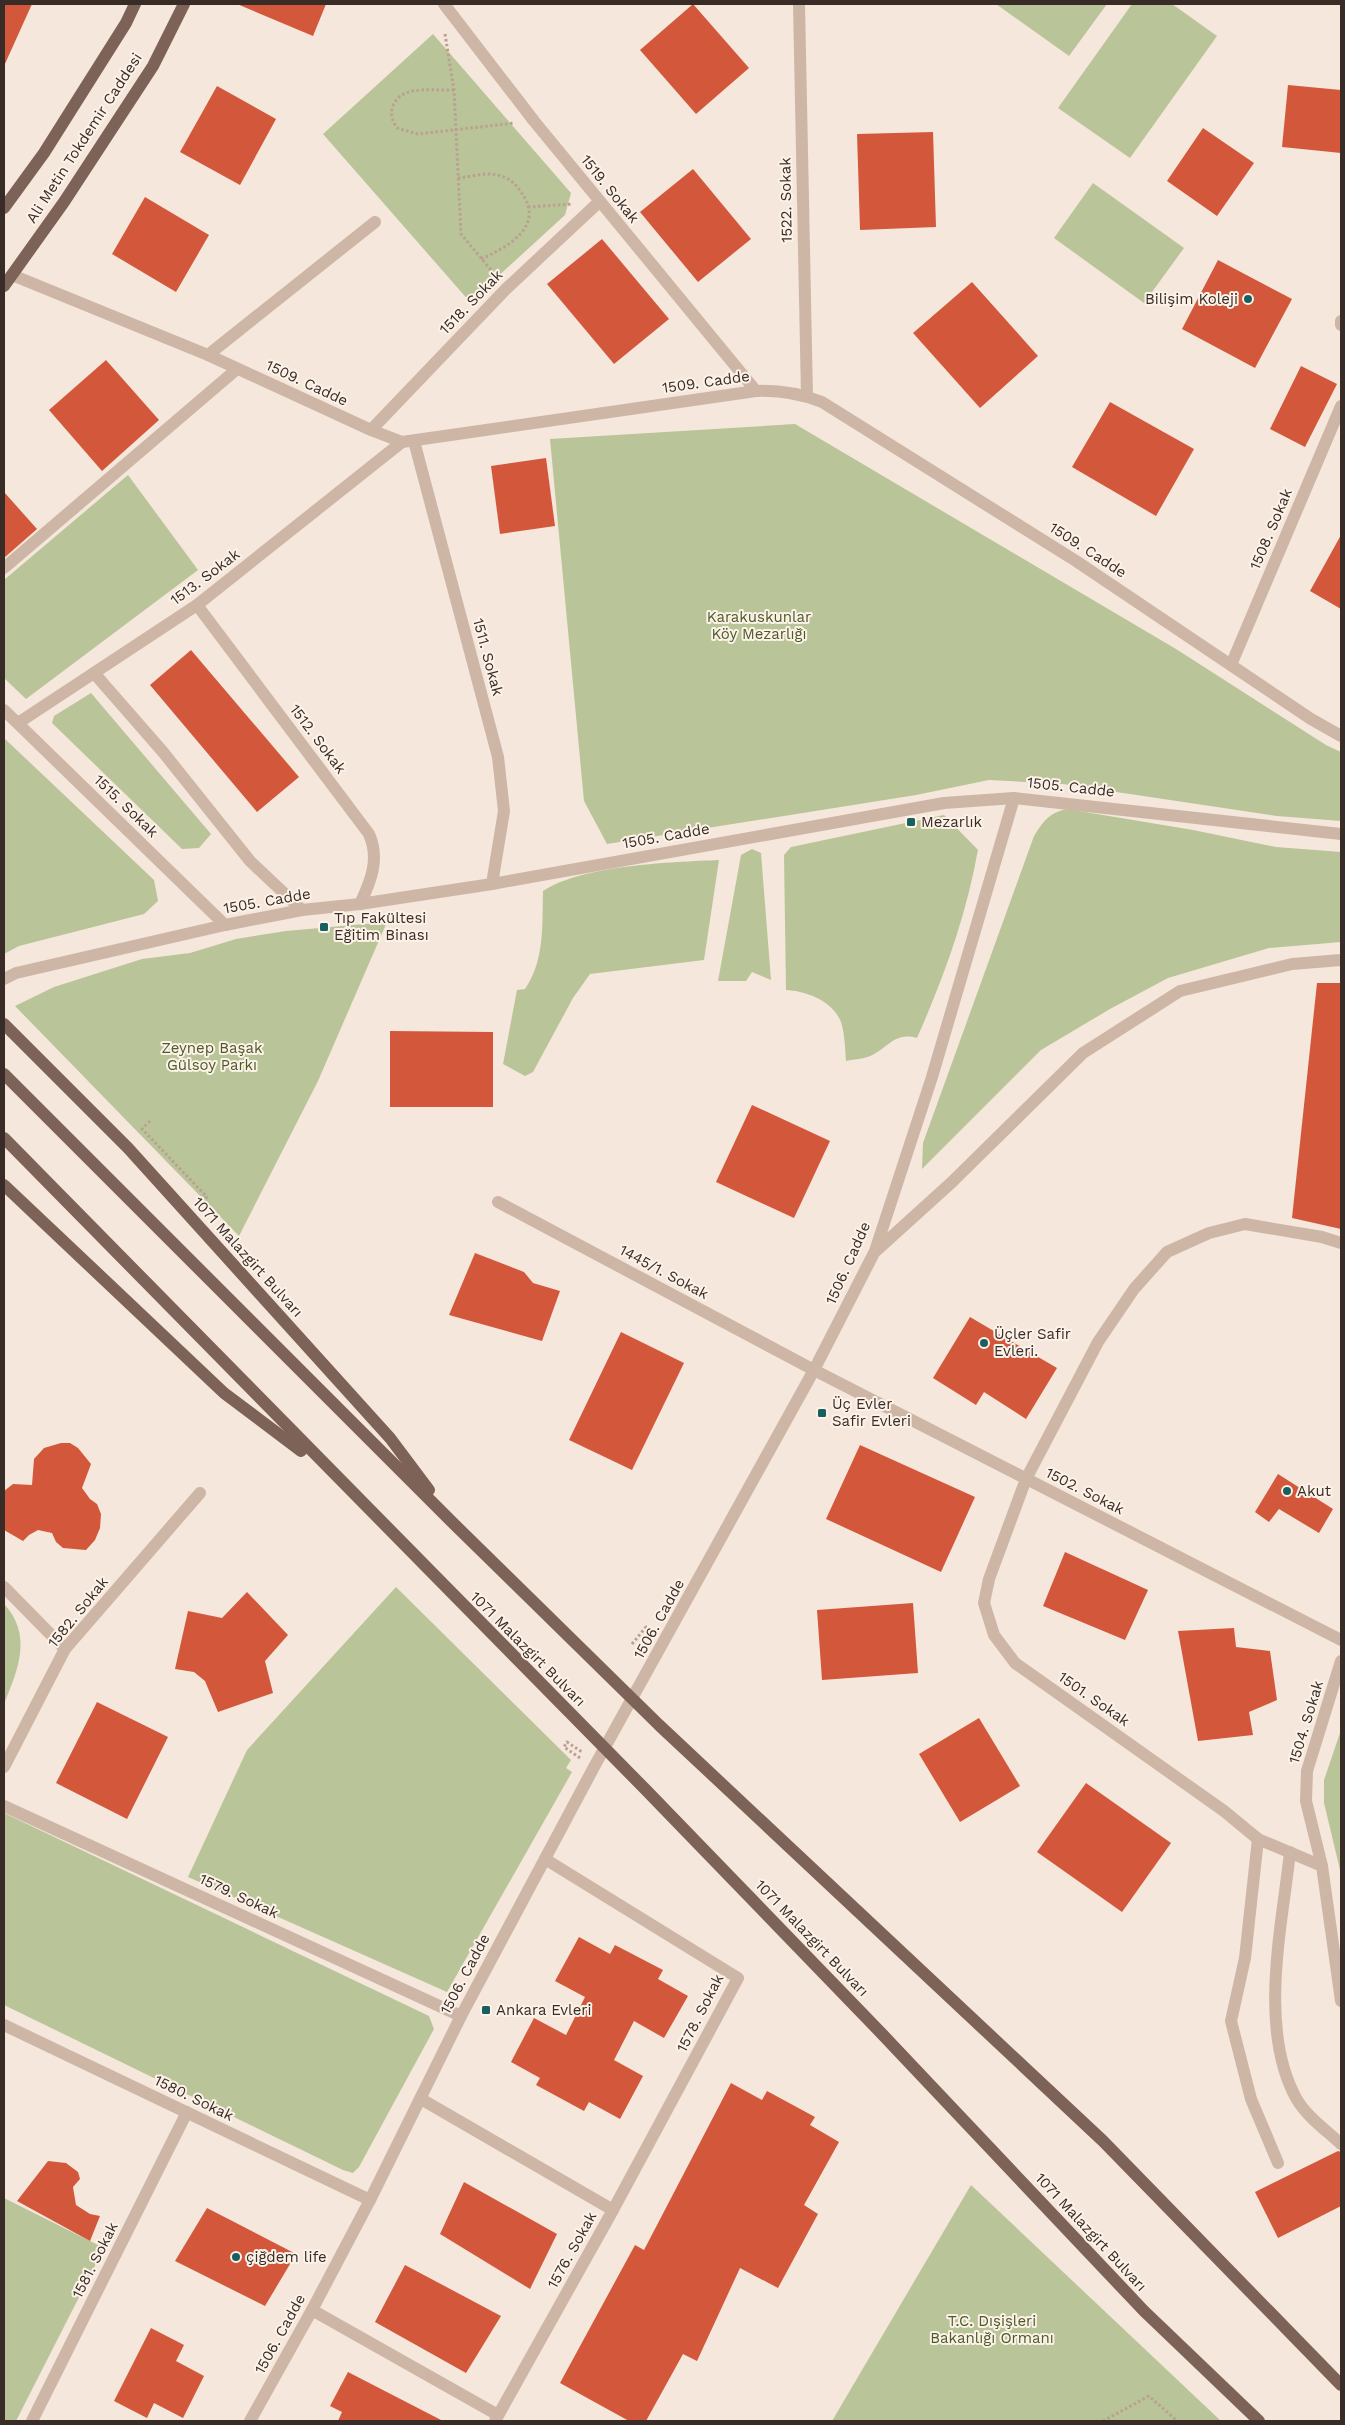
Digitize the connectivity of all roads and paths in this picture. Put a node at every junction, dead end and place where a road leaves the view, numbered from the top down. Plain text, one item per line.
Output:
1 (135, 4) edge
2 (184, 4) edge
3 (444, 4) edge
4 (799, 4) edge
5 (445, 33) dead end
6 (454, 90) junction
7 (534, 121) junction
8 (456, 130) junction
9 (458, 178) junction
10 (599, 202) junction
11 (528, 207) junction
12 (4, 208) edge
13 (375, 222) dead end
14 (481, 259) junction
15 (12, 275) junction
16 (4, 286) edge
17 (506, 288) junction
18 (1341, 321) edge
19 (1341, 325) edge
20 (208, 355) junction
21 (238, 369) junction
22 (756, 391) junction
23 (807, 396) junction
24 (1341, 406) edge
25 (371, 430) junction
26 (408, 442) junction
27 (4, 568) edge
28 (197, 605) junction
29 (1231, 665) junction
30 (94, 673) junction
31 (4, 710) edge
32 (18, 724) junction
33 (1341, 736) edge
34 (1014, 798) junction
35 (1341, 834) edge
36 (492, 884) junction
37 (360, 904) junction
38 (302, 910) junction
39 (225, 925) junction
40 (1341, 960) edge
41 (4, 979) edge
42 (5, 1025) edge
43 (4, 1074) edge
44 (150, 1121) dead end
45 (4, 1138) edge
46 (4, 1185) edge
47 (498, 1202) dead end
48 (200, 1203) dead end
49 (1341, 1243) edge
50 (875, 1251) junction
51 (814, 1370) junction
52 (1026, 1479) junction
53 (339, 1480) junction
54 (200, 1493) dead end
55 (454, 1524) junction
56 (4, 1588) edge
57 (1341, 1640) edge
58 (65, 1649) junction
59 (1341, 1661) edge
60 (582, 1752) dead end
61 (4, 1767) edge
62 (594, 1767) junction
63 (4, 1806) edge
64 (1258, 1839) junction
65 (1290, 1852) junction
66 (545, 1858) junction
67 (1322, 1866) junction
68 (1341, 2001) edge
69 (460, 2016) junction
70 (4, 2025) edge
71 (421, 2099) junction
72 (187, 2112) junction
73 (1341, 2144) edge
74 (1278, 2163) dead end
75 (370, 2200) junction
76 (613, 2210) junction
77 (312, 2310) junction
78 (1341, 2385) edge
79 (497, 2418) edge
80 (32, 2421) edge
81 (250, 2421) edge
82 (1103, 2421) edge
83 (1177, 2421) edge
84 (1259, 2421) edge

1 - 12 main road, Ali Metin Tokdemir Caddesi
2 - 15 main road, Ali Metin Tokdemir Caddesi
3 - 7 street, 1519. Sokak
4 - 23 street, 1522. Sokak
5 - 6 path
6 - 8 path
6 - 8 path
7 - 8 path
7 - 10 street, 1519. Sokak
8 - 9 path
9 - 11 path
9 - 14 path
10 - 11 path
10 - 17 street, 1518. Sokak
10 - 22 street, 1519. Sokak
11 - 14 path
13 - 20 street
14 - 17 path
15 - 16 main road, Ali Metin Tokdemir Caddesi
15 - 20 street, 1509. Cadde
17 - 25 street, 1518. Sokak
18 - 19 street
20 - 21 street, 1509. Cadde
21 - 25 street, 1509. Cadde
21 - 27 street
22 - 23 street, 1509. Cadde
22 - 26 street, 1509. Cadde
23 - 29 street, 1509. Cadde
24 - 29 street, 1508. Sokak
25 - 26 street, 1509. Cadde
26 - 28 street, 1513. Sokak
26 - 36 street, 1511. Sokak
28 - 30 street, 1513. Sokak
28 - 37 street, 1512. Sokak
29 - 33 street, 1509. Cadde
30 - 32 street, 1513. Sokak
30 - 38 street
31 - 32 street, 1515. Sokak
32 - 39 street, 1515. Sokak
34 - 35 street, 1505. Cadde
34 - 36 street, 1505. Cadde
34 - 50 street, 1506. Cadde
36 - 37 street, 1505. Cadde
37 - 38 street, 1505. Cadde
38 - 39 street, 1505. Cadde
39 - 41 street, 1505. Cadde
40 - 50 street
42 - 55 main road, 1071 Malazgirt Bulvarı
43 - 55 main road, 1071 Malazgirt Bulvarı
44 - 48 path
45 - 53 main road, 1071 Malazgirt Bulvarı
46 - 53 main road, 1071 Malazgirt Bulvarı
47 - 51 street, 1445/1. Sokak
49 - 52 street, 1501. Sokak
50 - 51 street, 1506. Cadde
51 - 52 street, 1502. Sokak
51 - 62 street, 1506. Cadde
52 - 57 street, 1502. Sokak
52 - 64 street, 1501. Sokak
53 - 84 main road, 1071 Malazgirt Bulvarı
54 - 58 street, 1582. Sokak
55 - 78 main road, 1071 Malazgirt Bulvarı
56 - 58 street
58 - 61 street, 1582. Sokak
59 - 67 street, 1504. Sokak
60 - 62 path
62 - 66 street, 1506. Cadde
63 - 69 street, 1579. Sokak
64 - 65 street, 1501. Sokak
64 - 74 street
65 - 67 street, 1501. Sokak
65 - 73 street
66 - 69 street, 1506. Cadde
66 - 76 street, 1578. Sokak
67 - 68 street, 1504. Sokak
69 - 71 street, 1506. Cadde
70 - 72 street, 1580. Sokak
71 - 75 street, 1506. Cadde
71 - 76 street, 1576. Sokak
72 - 75 street, 1580. Sokak
72 - 80 street, 1581. Sokak
75 - 77 street, 1506. Cadde
76 - 79 street, 1576. Sokak
77 - 79 street
77 - 81 street, 1506. Cadde
82 - 83 path

